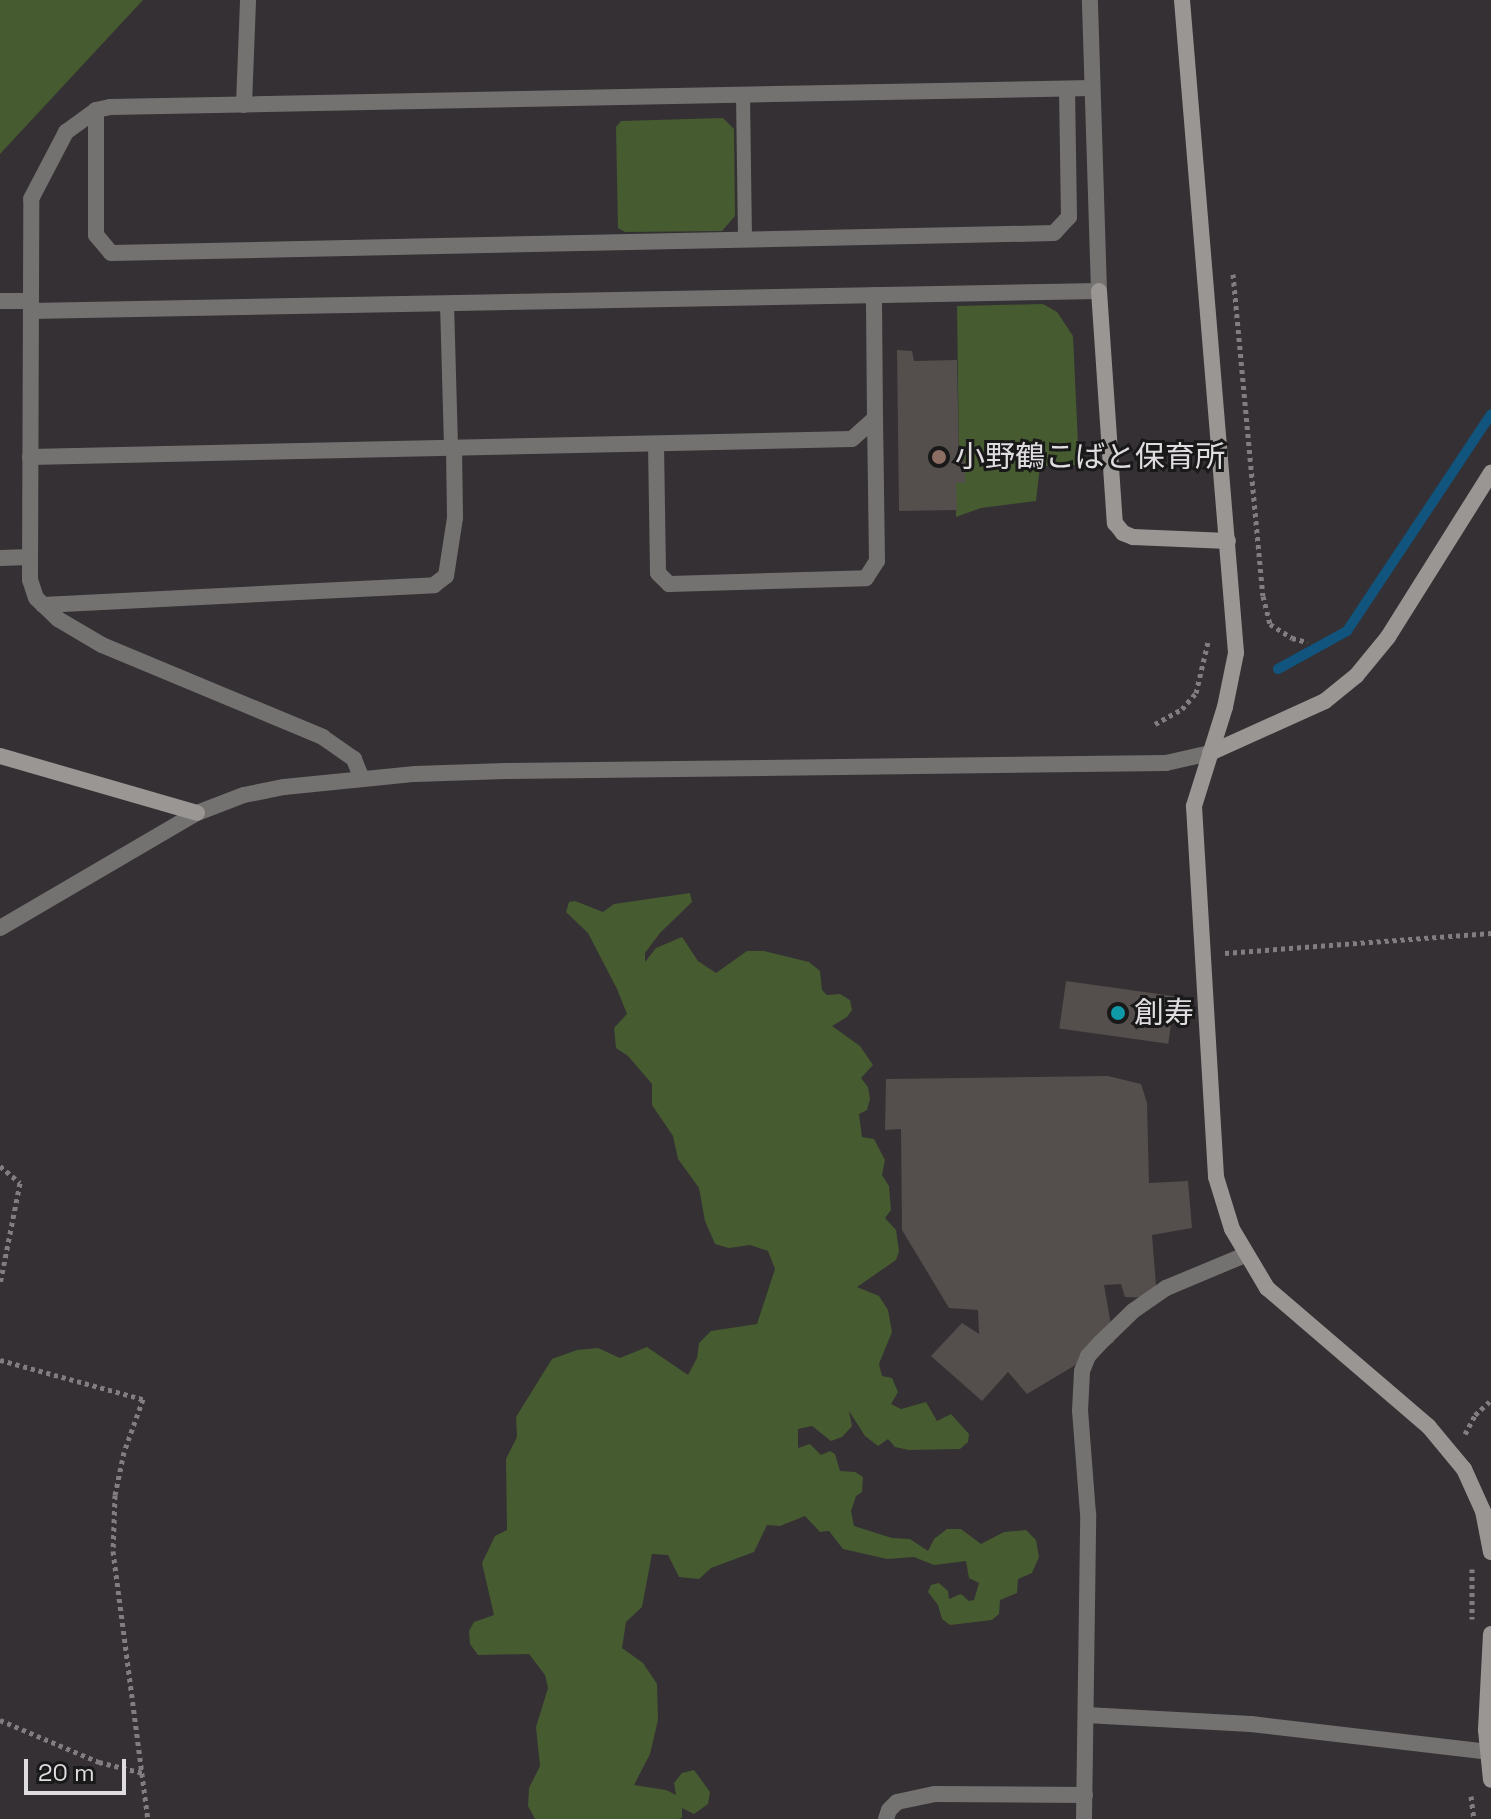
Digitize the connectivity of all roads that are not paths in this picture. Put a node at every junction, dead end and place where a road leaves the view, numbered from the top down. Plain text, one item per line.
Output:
1 (248, 0) edge
2 (1090, 0) edge
3 (1182, 0) edge
4 (1092, 88) junction
5 (1067, 89) junction
6 (743, 95) junction
7 (244, 105) junction
8 (96, 110) junction
9 (745, 240) junction
10 (1099, 291) junction
11 (874, 295) junction
12 (0, 301) edge
13 (447, 303) junction
14 (31, 306) junction
15 (875, 418) junction
16 (656, 444) junction
17 (452, 448) junction
18 (30, 457) junction
19 (1491, 473) edge
20 (1228, 541) junction
21 (30, 557) junction
22 (0, 558) edge
23 (43, 605) junction
24 (1210, 753) junction
25 (0, 756) edge
26 (362, 779) junction
27 (197, 813) junction
28 (0, 928) edge
29 (1245, 1255) junction
30 (1491, 1552) edge
31 (1491, 1634) edge
32 (1086, 1715) junction
33 (1488, 1752) junction
34 (1491, 1780) edge
35 (1085, 1795) junction
36 (886, 1819) edge
37 (1084, 1819) edge

1 - 7 street
2 - 4 street
3 - 20 street
4 - 5 street
4 - 10 street
5 - 6 street
5 - 9 street
6 - 7 street
6 - 9 lane
7 - 8 street
8 - 9 street
8 - 14 street
10 - 11 street
10 - 20 street
11 - 13 street
11 - 15 street
12 - 14 street
13 - 14 street
13 - 17 lane
14 - 18 street
15 - 16 street
15 - 16 street
16 - 17 street
17 - 18 street
17 - 23 street
18 - 21 street
19 - 24 street
20 - 24 street
21 - 22 street
21 - 23 street
23 - 26 street
24 - 26 street
24 - 29 street
25 - 27 street
26 - 27 street
27 - 28 street
29 - 30 street
29 - 32 street
31 - 33 street
32 - 33 street
32 - 35 street
33 - 34 street
35 - 36 street
35 - 37 street

